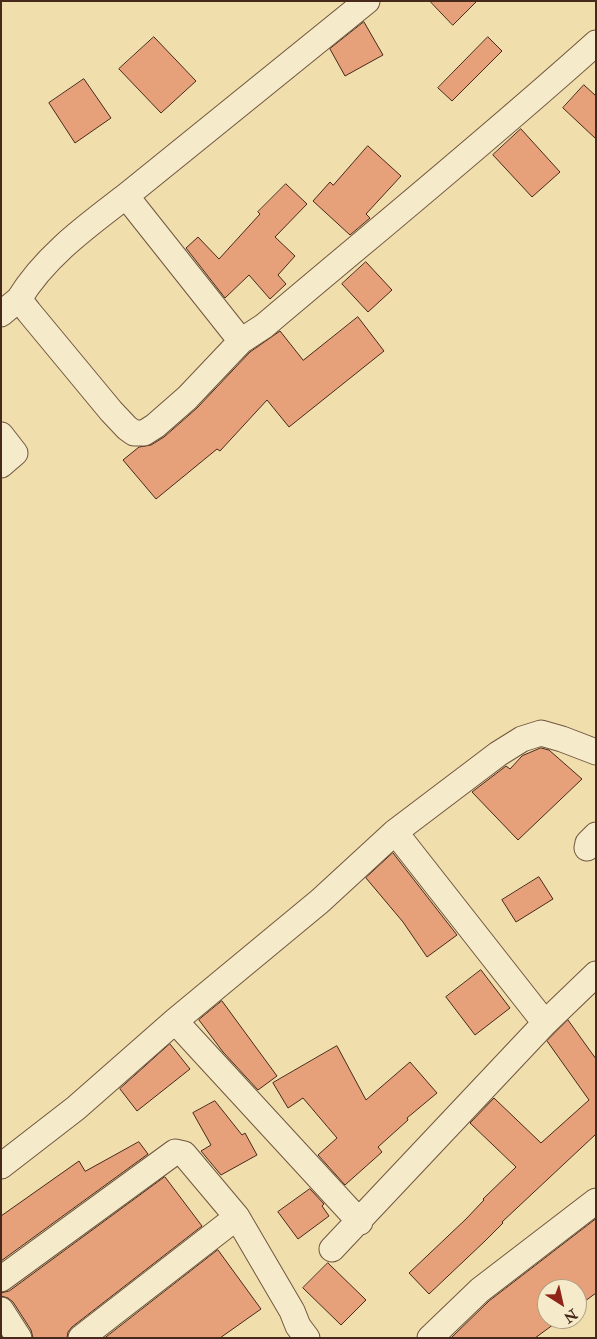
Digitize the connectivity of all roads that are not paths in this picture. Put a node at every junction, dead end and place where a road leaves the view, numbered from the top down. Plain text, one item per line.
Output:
1 (367, 1) edge
2 (596, 43) edge
3 (126, 196) junction
4 (10, 306) edge
5 (241, 342) junction
6 (1, 435) edge
7 (1, 465) edge
8 (596, 752) edge
9 (395, 832) junction
10 (596, 974) edge
11 (175, 1022) junction
12 (545, 1023) junction
13 (1, 1166) edge
14 (596, 1201) edge
15 (238, 1217) junction
16 (360, 1222) junction
17 (332, 1250) dead end
18 (1, 1279) edge
19 (1, 1310) edge
20 (296, 1334) edge
21 (433, 1337) edge
22 (19, 1338) edge
23 (82, 1338) edge

1 - 3 street
2 - 5 street
3 - 4 street
3 - 5 street
4 - 5 street
6 - 7 street
8 - 9 street
9 - 11 street
9 - 12 street
10 - 12 street
11 - 13 street
11 - 16 street
12 - 16 street
14 - 21 street
15 - 18 street
15 - 20 street
15 - 23 street
16 - 17 street
19 - 22 street

